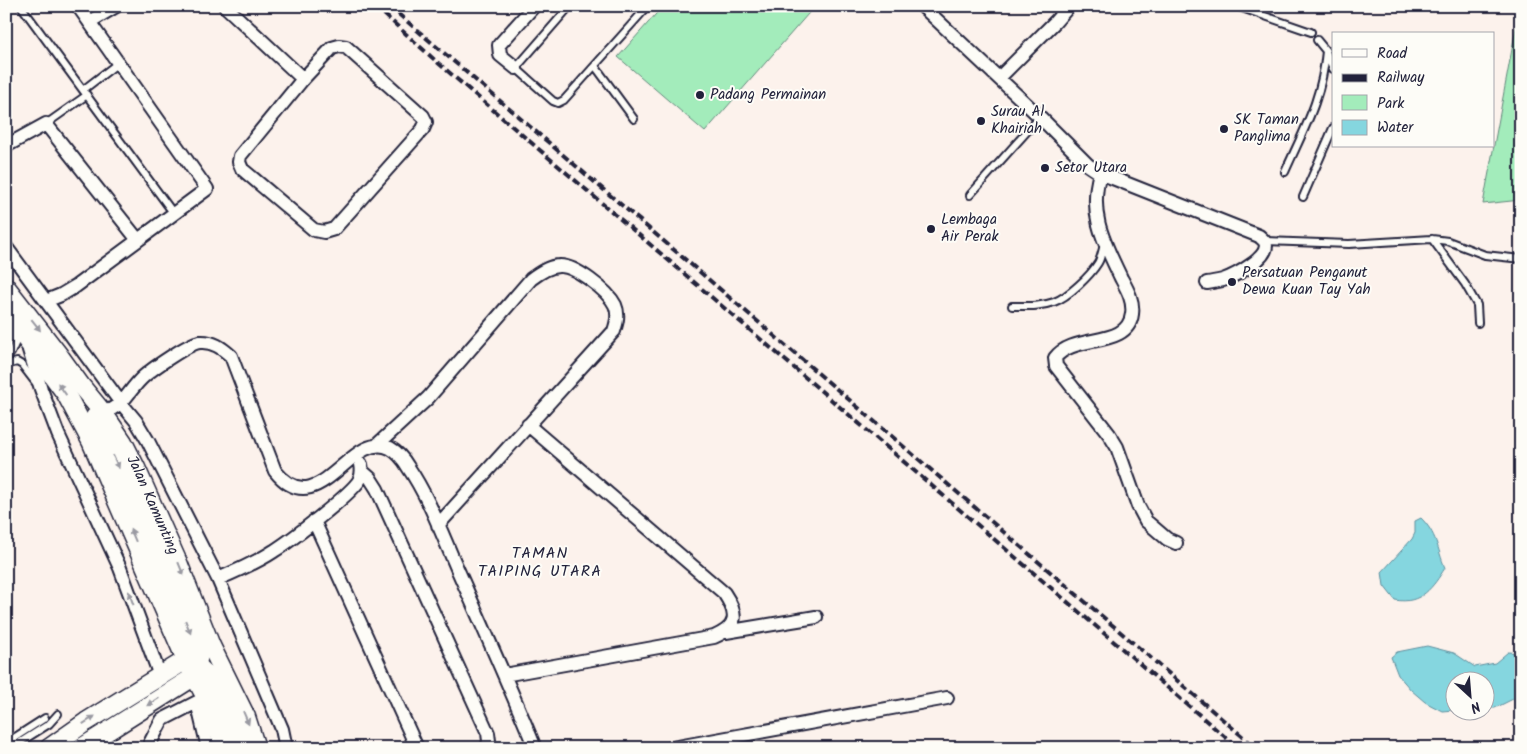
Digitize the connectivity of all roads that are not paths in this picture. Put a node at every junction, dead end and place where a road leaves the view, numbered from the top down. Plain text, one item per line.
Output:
1 (21, 6) edge
2 (78, 6) edge
3 (116, 6) edge
4 (225, 6) edge
5 (534, 6) edge
6 (570, 6) edge
7 (648, 6) edge
8 (922, 6) edge
9 (1069, 6) edge
10 (1236, 6) edge
11 (89, 22) junction
12 (1311, 32) dead end
13 (1317, 40) dead end
14 (1326, 52) junction
15 (118, 63) junction
16 (595, 66) junction
17 (1332, 67) edge
18 (516, 68) junction
19 (999, 78) junction
20 (303, 79) junction
21 (85, 92) junction
22 (1040, 117) junction
23 (634, 119) dead end
24 (46, 124) junction
25 (1332, 130) edge
26 (6, 146) edge
27 (1284, 172) dead end
28 (1100, 173) junction
29 (970, 196) dead end
30 (1303, 197) dead end
31 (174, 214) junction
32 (1432, 239) junction
33 (138, 240) junction
34 (1265, 242) junction
35 (1104, 244) junction
36 (6, 247) edge
37 (1521, 259) edge
38 (1207, 283) dead end
39 (6, 287) edge
40 (46, 301) junction
41 (1012, 306) dead end
42 (6, 312) edge
43 (1478, 324) dead end
44 (18, 334) edge
45 (6, 358) edge
46 (6, 365) edge
47 (81, 386) junction
48 (41, 389) junction
49 (121, 403) junction
50 (104, 414) junction
51 (528, 425) junction
52 (377, 445) junction
53 (357, 454) junction
54 (362, 471) junction
55 (314, 521) junction
56 (438, 525) junction
57 (1176, 543) dead end
58 (218, 579) junction
59 (816, 618) dead end
60 (726, 632) junction
61 (193, 668) junction
62 (504, 675) junction
63 (160, 676) junction
64 (947, 698) dead end
65 (58, 714) dead end
66 (45, 718) dead end
67 (6, 743) edge
68 (12, 748) edge
69 (48, 748) edge
70 (81, 748) edge
71 (151, 748) edge
72 (208, 748) edge
73 (226, 748) edge
74 (240, 748) edge
75 (256, 748) edge
76 (286, 748) edge
77 (417, 748) edge
78 (487, 748) edge
79 (536, 748) edge
80 (672, 748) edge

1 - 21 lane
2 - 11 street
3 - 11 street
4 - 20 street
5 - 18 street
6 - 18 lane
7 - 16 lane
8 - 19 street
9 - 19 street
10 - 12 lane
11 - 15 street
13 - 14 lane
14 - 17 lane
14 - 27 lane
15 - 21 lane
15 - 31 street
16 - 18 lane
16 - 23 lane
19 - 22 street
20 - 20 street
21 - 24 lane
21 - 31 lane
22 - 28 street
22 - 29 lane
24 - 26 street
24 - 33 street
25 - 30 lane
28 - 34 street
28 - 35 street
31 - 33 street
32 - 34 lane
32 - 37 lane
32 - 43 lane
33 - 40 street
34 - 38 street
35 - 41 lane
35 - 57 street
36 - 40 street
39 -> 47 main road, Jalan Kamunting
40 - 49 street
42 - 44 main road, Jalan Kamunting
44 - 45 lane
44 - 48 street
61 -> 44 main road, Jalan Kamunting
46 - 48 lane
47 - 50 main road, Jalan Kamunting
47 -> 61 main road
63 -> 48 street
49 - 50 street
49 - 53 street
49 - 58 street
50 -> 75 main road, Jalan Kamunting
51 - 52 street
51 - 56 street
51 - 60 street
52 - 53 street
52 - 56 street
53 - 54 street
54 - 55 street
54 - 78 street
55 - 58 street
55 - 77 street
56 - 62 street
58 - 76 street
59 - 60 street
60 - 62 street
61 - 63 main road
61 -> 70 main road
61 - 73 main road, Jalan Kamunting
61 - 74 main road
62 - 79 street
69 -> 63 main road
64 - 80 street
65 - 68 lane
66 - 67 lane
71 - 72 street

